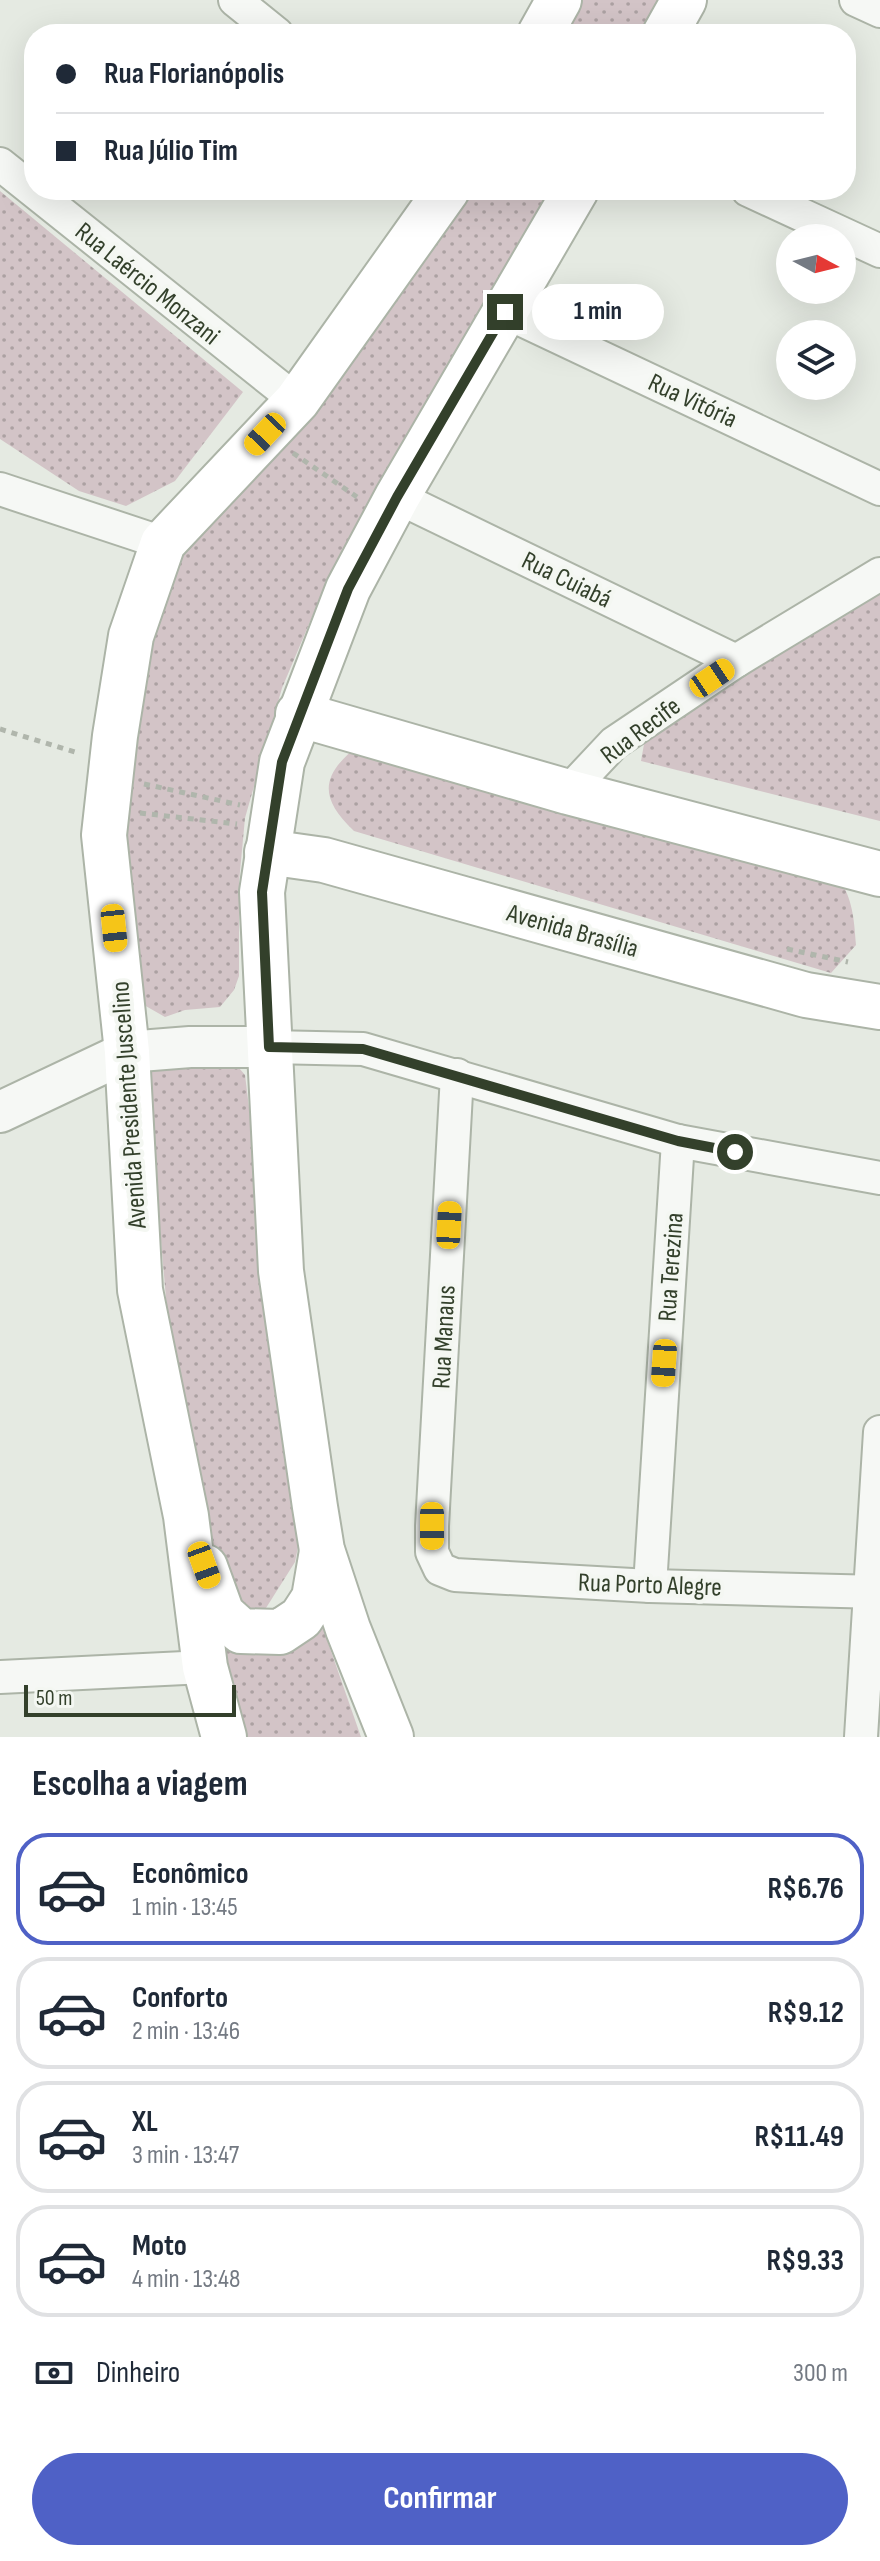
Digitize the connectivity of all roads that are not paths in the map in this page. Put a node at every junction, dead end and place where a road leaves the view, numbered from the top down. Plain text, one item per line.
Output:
1 (235, 0) edge
2 (559, 0) edge
3 (684, 0) edge
4 (856, 0) edge
5 (880, 11) edge
6 (265, 24) edge
7 (546, 24) edge
8 (671, 24) edge
9 (0, 164) edge
10 (24, 183) edge
11 (45, 200) edge
12 (440, 200) edge
13 (570, 200) edge
14 (770, 200) edge
15 (880, 251) edge
16 (505, 312) junction
17 (297, 401) junction
18 (0, 489) edge
19 (880, 489) edge
20 (392, 507) junction
21 (163, 543) junction
22 (880, 574) edge
23 (736, 661) junction
24 (298, 714) junction
25 (568, 792) junction
26 (263, 829) junction
27 (880, 874) edge
28 (880, 1007) edge
29 (269, 1047) junction
30 (127, 1052) junction
31 (457, 1075) junction
32 (68, 1080) junction
33 (0, 1112) edge
34 (131, 1118) junction
35 (678, 1141) junction
36 (880, 1178) edge
37 (880, 1432) edge
38 (186, 1516) junction
39 (322, 1550) junction
40 (432, 1552) joint
41 (650, 1586) junction
42 (876, 1592) edge
43 (205, 1667) junction
44 (0, 1677) edge
45 (224, 1737) edge
46 (391, 1737) edge
47 (861, 1737) edge

1 - 6 street
2 - 7 main road
3 - 8 main road
4 - 5 street
9 - 10 street, Rua Laércio Monzani
11 - 17 street, Rua Laércio Monzani
12 - 17 main road, Avenida Presidente Juscelino
13 - 16 main road
14 - 15 street
16 - 19 street, Rua Vitória
16 - 20 main road
17 - 21 main road, Avenida Presidente Juscelino
18 - 21 street
20 - 23 street, Rua Cuiabá
20 - 24 main road
21 - 30 main road, Avenida Presidente Juscelino
22 - 23 street, Rua Recife
23 - 25 street, Rua Recife
24 - 25 main road
24 - 26 main road
25 - 27 main road
26 - 28 main road, Avenida Brasília
26 - 29 main road
29 - 30 street
29 - 31 street
29 - 39 main road
30 - 32 street
30 - 34 main road, Avenida Presidente Juscelino
31 - 35 street
31 - 40 street, Rua Manaus
32 - 33 street
32 - 34 street
34 - 38 main road, Avenida Presidente Juscelino
35 - 36 street
35 - 41 street, Rua Terezina
37 - 42 street
38 - 39 main road
38 - 43 main road, Avenida Presidente Juscelino
39 - 46 main road
40 - 41 street, Rua Porto Alegre
41 - 42 street, Rua Porto Alegre
42 - 47 street
43 - 44 street
43 - 45 main road, Avenida Presidente Juscelino

